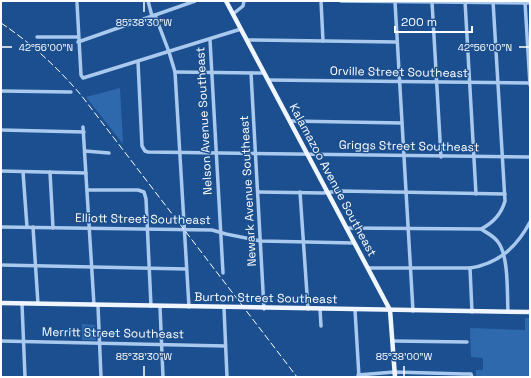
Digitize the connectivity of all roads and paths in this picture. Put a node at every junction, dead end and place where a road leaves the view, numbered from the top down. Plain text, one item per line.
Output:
1 (148, 1) edge
2 (195, 1) edge
3 (226, 1) edge
4 (244, 1) edge
5 (321, 1) edge
6 (341, 1) edge
7 (352, 1) edge
8 (380, 1) edge
9 (395, 2) edge
10 (409, 2) edge
11 (435, 2) edge
12 (465, 2) edge
13 (493, 2) edge
14 (525, 2) edge
15 (77, 3) dead end
16 (530, 3) edge
17 (233, 14) junction
18 (154, 15) junction
19 (241, 29) junction
20 (37, 37) dead end
21 (78, 37) junction
22 (210, 40) junction
23 (247, 40) junction
24 (323, 41) junction
25 (78, 42) junction
26 (397, 42) junction
27 (170, 52) junction
28 (138, 62) junction
29 (175, 72) junction
30 (212, 72) junction
31 (251, 73) junction
32 (264, 73) junction
33 (268, 80) junction
34 (400, 82) junction
35 (437, 82) junction
36 (469, 83) junction
37 (498, 84) junction
38 (530, 84) edge
39 (1, 91) edge
40 (71, 92) dead end
41 (290, 121) junction
42 (402, 123) junction
43 (83, 127) dead end
44 (1, 130) edge
45 (84, 132) junction
46 (85, 151) junction
47 (179, 152) junction
48 (109, 153) dead end
49 (216, 153) junction
50 (255, 154) junction
51 (308, 155) junction
52 (404, 156) junction
53 (441, 157) junction
54 (474, 158) junction
55 (503, 158) junction
56 (530, 158) edge
57 (1, 171) edge
58 (23, 172) junction
59 (50, 172) junction
60 (86, 173) junction
61 (88, 190) junction
62 (258, 192) junction
63 (300, 192) junction
64 (328, 192) junction
65 (406, 192) junction
66 (476, 194) junction
67 (505, 194) junction
68 (530, 223) edge
69 (1, 227) edge
70 (27, 227) junction
71 (33, 227) junction
72 (53, 228) junction
73 (90, 228) junction
74 (346, 228) junction
75 (408, 228) junction
76 (147, 229) junction
77 (184, 229) junction
78 (481, 230) junction
79 (221, 232) junction
80 (261, 241) junction
81 (303, 242) junction
82 (354, 243) junction
83 (504, 255) junction
84 (1, 265) edge
85 (36, 266) junction
86 (92, 267) junction
87 (150, 268) junction
88 (186, 268) junction
89 (368, 268) junction
90 (411, 268) junction
91 (470, 268) junction
92 (223, 273) dead end
93 (1, 303) edge
94 (22, 304) junction
95 (38, 304) junction
96 (96, 305) junction
97 (151, 306) junction
98 (160, 307) junction
99 (189, 307) junction
100 (224, 308) junction
101 (264, 309) junction
102 (308, 309) junction
103 (320, 309) junction
104 (355, 310) junction
105 (390, 310) junction
106 (413, 310) junction
107 (472, 312) junction
108 (508, 312) junction
109 (530, 312) edge
110 (320, 326) dead end
111 (1, 341) edge
112 (24, 341) junction
113 (392, 341) junction
114 (466, 342) dead end
115 (100, 343) junction
116 (162, 344) junction
117 (225, 346) junction
118 (395, 375) edge
119 (359, 376) edge
120 (472, 376) edge
121 (25, 377) edge
122 (101, 377) edge
123 (164, 377) edge
124 (227, 377) edge

1 - 18 street
2 - 18 street
3 - 17 main road, Kalamazoo Avenue Southeast
4 - 17 street
5 - 24 street
6 - 7 street
7 - 8 street
8 - 9 street
9 - 10 street
9 - 26 street
10 - 11 street
11 - 12 street
11 - 35 street
12 - 13 street
12 - 36 street
13 - 14 street
13 - 37 street
14 - 16 street
14 - 38 street
15 - 21 street
17 - 19 main road, Kalamazoo Avenue Southeast
18 - 25 street
18 - 27 street
19 - 22 street
19 - 23 main road, Kalamazoo Avenue Southeast
20 - 21 street
21 - 25 street
22 - 27 street
22 - 30 street, Nelson Avenue Southeast
23 - 24 street
23 - 32 main road, Kalamazoo Avenue Southeast
24 - 26 street
25 - 28 street
26 - 34 street
27 - 28 street
27 - 29 street
28 - 47 street, Griggs Street Southeast
29 - 30 street
29 - 47 street
30 - 31 street
30 - 49 street, Nelson Avenue Southeast
31 - 32 street
31 - 50 street, Newark Avenue Southeast
32 - 33 main road, Kalamazoo Avenue Southeast
33 - 34 street, Orville Street Southeast
33 - 41 main road, Kalamazoo Avenue Southeast
34 - 35 street, Orville Street Southeast
34 - 42 street
35 - 36 street, Orville Street Southeast
35 - 53 street
36 - 37 street, Orville Street Southeast
36 - 54 street
37 - 38 street, Orville Street Southeast
37 - 55 street
39 - 40 street
41 - 42 street
41 - 51 main road, Kalamazoo Avenue Southeast
42 - 52 street
43 - 45 street
44 - 45 street
45 - 46 street
46 - 48 street
46 - 60 street
47 - 49 street, Griggs Street Southeast
47 - 77 street
49 - 50 street, Griggs Street Southeast
49 - 79 street, Nelson Avenue Southeast
50 - 51 street, Griggs Street Southeast
50 - 62 street, Newark Avenue Southeast
51 - 52 street, Griggs Street Southeast
51 - 64 main road, Kalamazoo Avenue Southeast
52 - 53 street, Griggs Street Southeast
52 - 65 street
53 - 54 street, Griggs Street Southeast
54 - 55 street, Griggs Street Southeast
54 - 66 street
55 - 56 street, Griggs Street Southeast
55 - 67 street
57 - 58 street
58 - 59 street
58 - 70 street
59 - 60 street
59 - 72 street
60 - 61 street
61 - 73 street
61 - 76 street
62 - 63 street
62 - 80 street, Newark Avenue Southeast
63 - 64 street
63 - 81 street
64 - 65 street
64 - 74 main road, Kalamazoo Avenue Southeast
65 - 66 street
65 - 75 street
66 - 67 street
67 - 78 street
68 - 83 street
69 - 70 street, Elliott Street Southeast
70 - 71 street, Elliott Street Southeast
71 - 72 street, Elliott Street Southeast
71 - 85 street
72 - 73 street, Elliott Street Southeast
73 - 76 street, Elliott Street Southeast
73 - 86 street
74 - 75 street
74 - 82 main road, Kalamazoo Avenue Southeast
75 - 78 street
75 - 90 street
76 - 77 street, Elliott Street Southeast
76 - 87 street
77 - 79 street, Elliott Street Southeast
77 - 88 street
78 - 83 street
79 - 80 street, Elliott Street Southeast
79 - 92 street, Nelson Avenue Southeast
80 - 81 street, Elliott Street Southeast
80 - 101 street, Newark Avenue Southeast
81 - 82 street, Elliott Street Southeast
81 - 102 street
82 - 89 main road, Kalamazoo Avenue Southeast
83 - 91 street
83 - 108 street
84 - 85 street
85 - 86 street
85 - 95 street
86 - 87 street
86 - 96 street
87 - 88 street
87 - 97 street
88 - 99 street
89 - 90 street
89 - 105 main road, Kalamazoo Avenue Southeast
90 - 91 street
90 - 106 street
91 - 107 street
93 - 94 main road, Burton Street Southeast
94 - 95 main road, Burton Street Southeast
94 - 112 street
95 - 96 main road, Burton Street Southeast
96 - 97 main road, Burton Street Southeast
96 - 115 street
97 - 98 main road, Burton Street Southeast
98 - 99 main road, Burton Street Southeast
98 - 116 street
99 - 100 main road, Burton Street Southeast
100 - 101 main road, Burton Street Southeast
100 - 117 street
101 - 102 main road, Burton Street Southeast
102 - 103 main road, Burton Street Southeast
103 - 104 main road, Burton Street Southeast
103 - 110 street
104 - 105 main road, Burton Street Southeast
104 - 119 street
105 - 106 main road, Burton Street Southeast
105 - 113 main road, Kalamazoo Avenue Southeast
106 - 107 main road, Burton Street Southeast
107 - 108 main road, Burton Street Southeast
108 - 109 main road, Burton Street Southeast
111 - 112 street, Merritt Street Southeast
112 - 115 street, Merritt Street Southeast
112 - 121 street
113 - 114 street
113 - 118 main road, Kalamazoo Avenue Southeast
115 - 116 street, Merritt Street Southeast
115 - 122 street
116 - 117 street, Merritt Street Southeast
116 - 123 street
117 - 124 street
118 - 119 street
118 - 120 street

